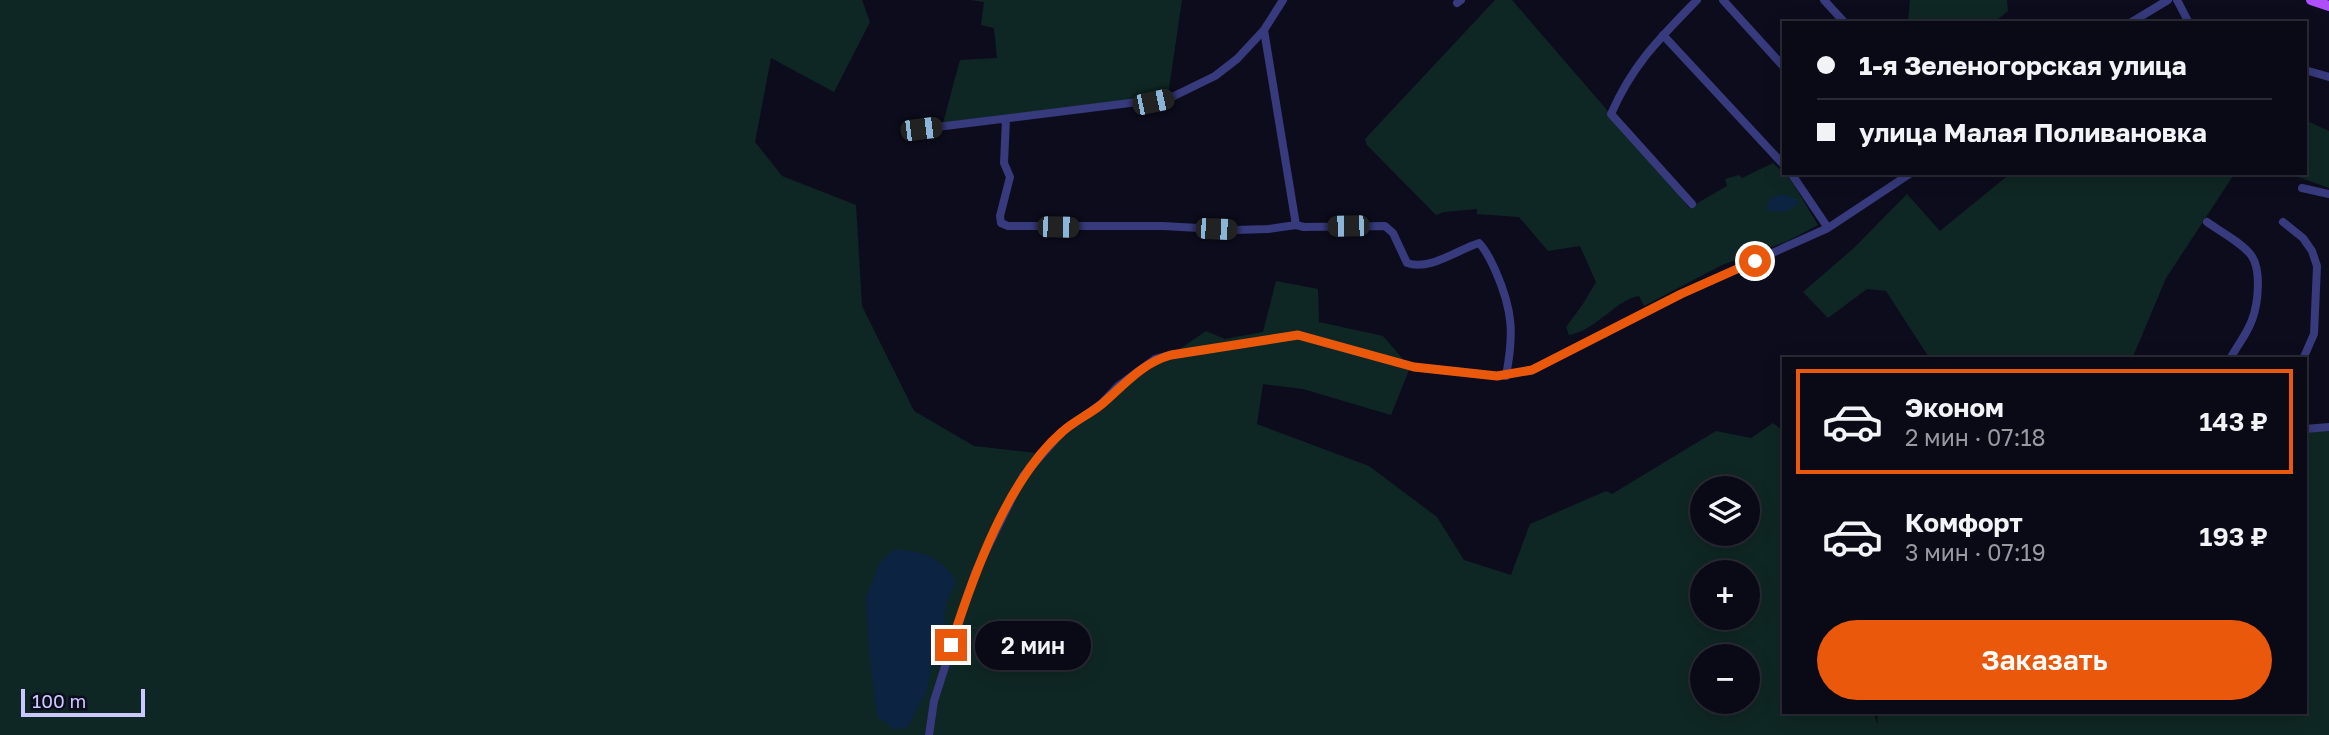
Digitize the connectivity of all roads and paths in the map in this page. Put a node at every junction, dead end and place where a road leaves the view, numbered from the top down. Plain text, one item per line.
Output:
1 (1283, 0) edge
2 (1697, 0) edge
3 (1723, 0) edge
4 (1824, 0) edge
5 (2168, 0) edge
6 (2177, 0) edge
7 (2311, 0) edge
8 (2329, 6) edge
9 (1843, 21) edge
10 (2133, 21) edge
11 (2188, 21) edge
12 (1264, 30) junction
13 (1663, 35) junction
14 (1782, 65) edge
15 (2307, 72) edge
16 (2329, 77) edge
17 (1006, 119) junction
18 (921, 129) dead end
19 (1782, 163) edge
20 (1792, 175) edge
21 (1908, 175) edge
22 (2302, 188) dead end
23 (2329, 194) edge
24 (1692, 204) dead end
25 (2207, 222) dead end
26 (2283, 222) dead end
27 (1296, 225) junction
28 (1828, 228) junction
29 (2231, 357) edge
30 (2303, 357) edge
31 (1506, 376) junction
32 (2329, 427) edge
33 (2307, 429) edge
34 (929, 735) edge

1 - 12 street
2 - 13 street
3 - 14 street
4 - 9 street
5 - 10 street
6 - 11 street
7 - 8 main road
12 - 17 street
12 - 27 street
13 - 19 street
13 - 24 street
15 - 16 street
17 - 18 street
17 - 27 street
20 - 28 street
21 - 28 street
22 - 23 street
25 - 29 street
26 - 30 street
27 - 31 street
28 - 31 street
31 - 34 street
32 - 33 street

